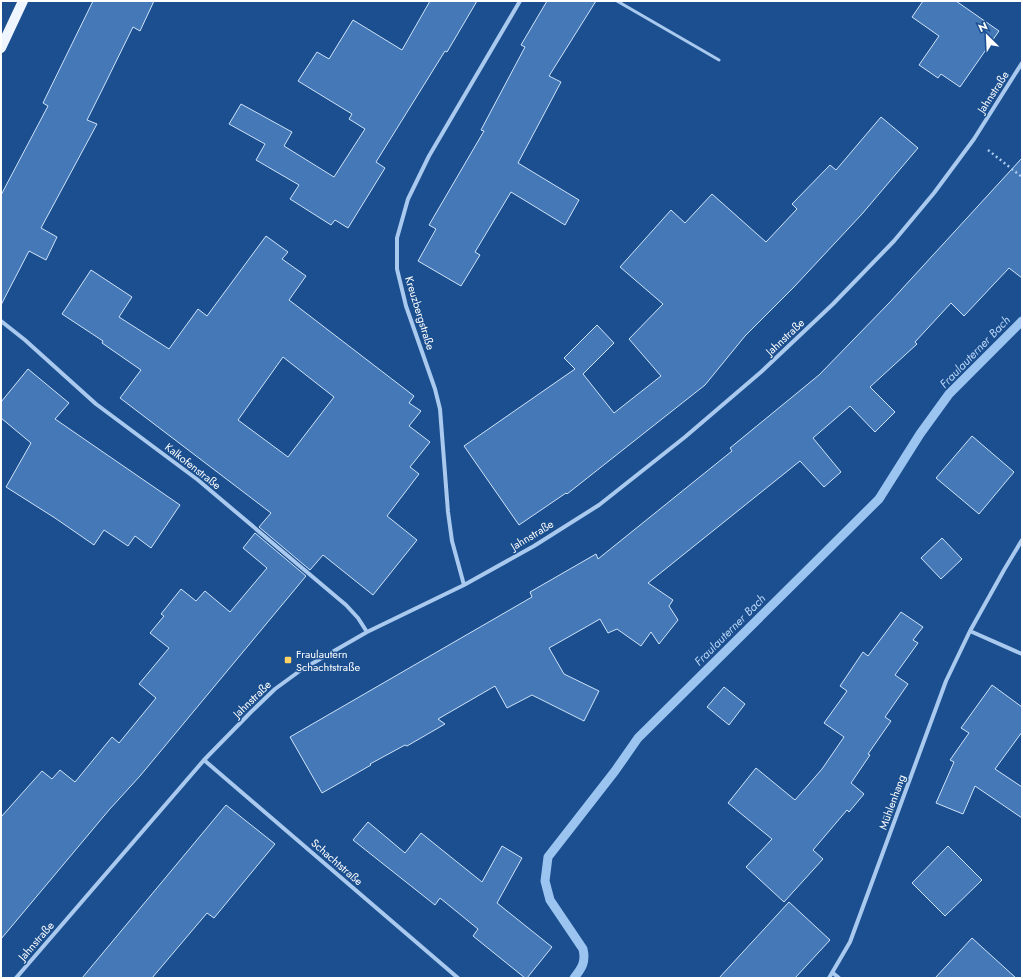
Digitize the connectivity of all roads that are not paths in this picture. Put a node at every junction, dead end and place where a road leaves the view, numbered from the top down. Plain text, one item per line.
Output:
1 (23, 1) edge
2 (520, 1) edge
3 (617, 1) edge
4 (1, 48) edge
5 (720, 60) dead end
6 (1022, 63) edge
7 (1, 321) edge
8 (1022, 540) edge
9 (464, 585) junction
10 (970, 631) junction
11 (367, 632) junction
12 (1022, 654) edge
13 (204, 760) junction
14 (833, 973) junction
15 (16, 978) edge
16 (458, 978) edge
17 (829, 978) edge
18 (839, 978) edge

1 - 4 main road
2 - 9 street, Kreuzbergstraße
3 - 5 lane
6 - 9 street, Jahnstraße
7 - 11 street, Kalkofenstraße
8 - 10 street, Mühlenhang
9 - 11 street, Jahnstraße
10 - 12 street
10 - 14 street, Mühlenhang
11 - 13 street, Jahnstraße
13 - 15 street, Jahnstraße
13 - 16 street, Schachtstraße
14 - 17 street, Mühlenhang
14 - 18 street

